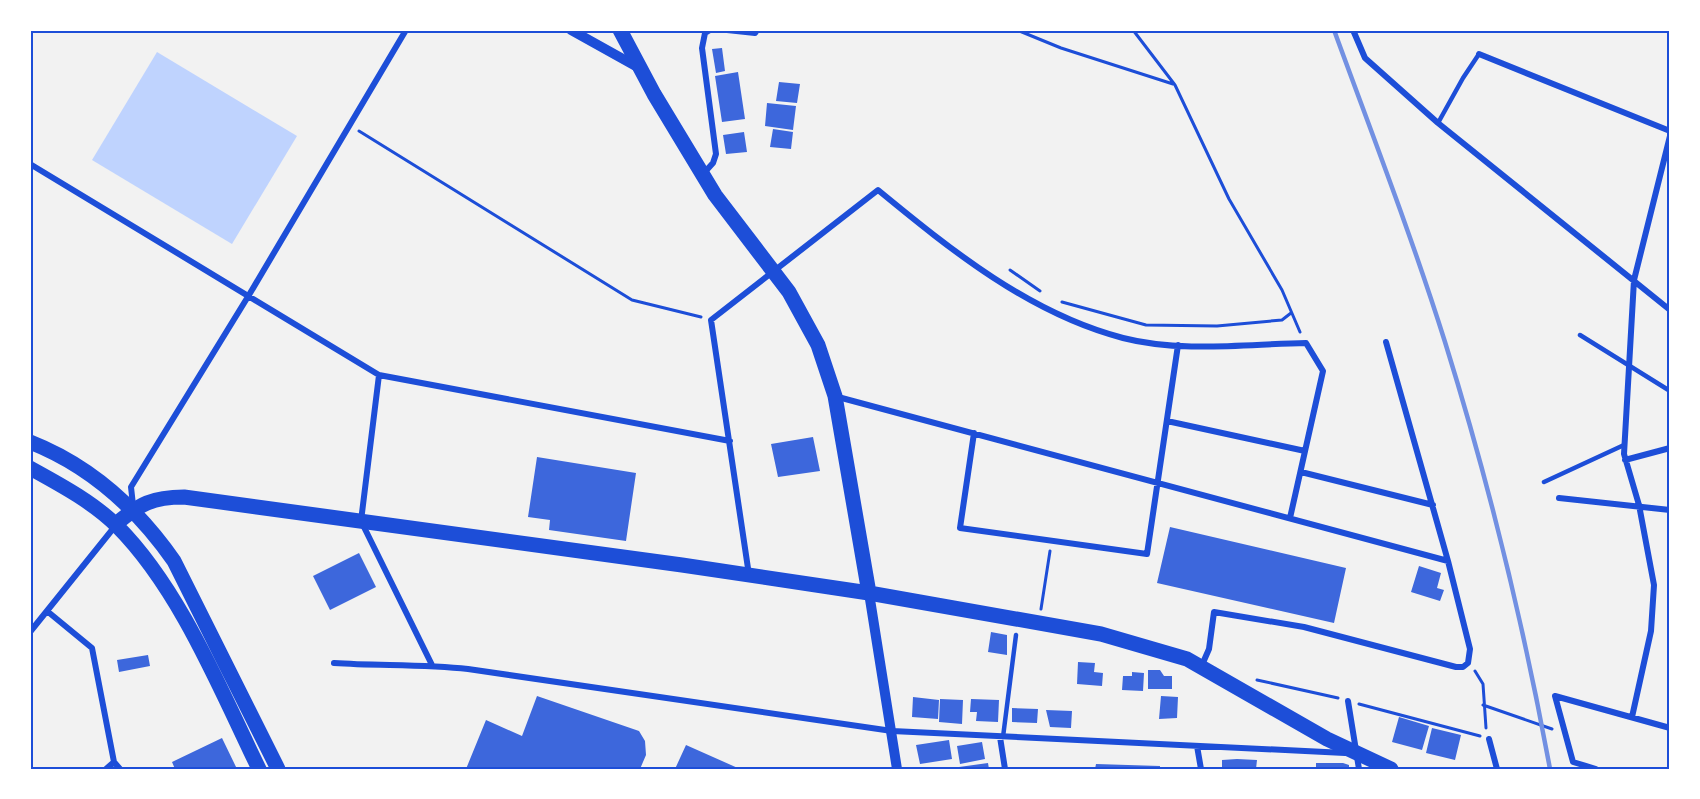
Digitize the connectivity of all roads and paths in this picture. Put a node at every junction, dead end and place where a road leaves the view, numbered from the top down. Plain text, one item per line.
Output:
1 (406, 30) edge
2 (571, 30) edge
3 (620, 30) edge
4 (710, 30) edge
5 (727, 30) edge
6 (757, 30) edge
7 (1017, 30) edge
8 (1133, 30) edge
9 (1353, 30) edge
10 (1479, 54) joint
11 (641, 69) junction
12 (1175, 85) junction
13 (1438, 123) junction
14 (349, 125) junction
15 (1670, 131) edge
16 (1670, 136) edge
17 (30, 164) edge
18 (703, 175) junction
19 (1010, 270) dead end
20 (773, 272) junction
21 (1634, 280) junction
22 (1044, 293) dead end
23 (249, 295) junction
24 (1053, 299) dead end
25 (1670, 310) edge
26 (1291, 313) junction
27 (711, 320) junction
28 (1580, 335) dead end
29 (1386, 342) dead end
30 (1306, 343) junction
31 (1178, 345) junction
32 (1630, 366) junction
33 (378, 375) junction
34 (1670, 391) edge
35 (836, 396) junction
36 (1167, 421) junction
37 (974, 433) junction
38 (730, 441) junction
39 (30, 442) edge
40 (1624, 445) junction
41 (1670, 448) edge
42 (1305, 451) junction
43 (1625, 460) junction
44 (30, 468) edge
45 (1301, 472) junction
46 (1159, 482) junction
47 (1544, 482) dead end
48 (1559, 498) dead end
49 (1433, 505) junction
50 (1639, 505) junction
51 (133, 509) junction
52 (1670, 510) edge
53 (1290, 518) junction
54 (361, 521) junction
55 (116, 524) junction
56 (1052, 540) junction
57 (1448, 561) junction
58 (749, 575) junction
59 (869, 593) junction
60 (47, 611) junction
61 (1039, 623) junction
62 (30, 632) edge
63 (1016, 635) dead end
64 (334, 663) dead end
65 (1468, 663) junction
66 (432, 665) junction
67 (1202, 666) junction
68 (1247, 678) dead end
69 (1348, 701) junction
70 (1483, 705) junction
71 (1632, 717) junction
72 (1670, 728) edge
73 (891, 731) junction
74 (1565, 734) junction
75 (1001, 738) junction
76 (1490, 739) junction
77 (1197, 746) junction
78 (1356, 753) junction
79 (114, 762) junction
80 (106, 769) edge
81 (120, 769) edge
82 (260, 769) edge
83 (279, 769) edge
84 (897, 769) edge
85 (1005, 769) edge
86 (1201, 769) edge
87 (1359, 769) edge
88 (1390, 769) edge
89 (1497, 769) edge
90 (1596, 769) edge

1 - 14 street
2 - 11 street
3 - 11 main road
4 - 18 street
5 - 6 street
7 - 12 path
8 - 12 path
9 - 13 street
10 - 13 lane
10 - 15 street
11 - 18 main road
12 - 26 path
13 - 21 street
14 - 23 street
14 - 27 path
16 - 21 street
17 - 23 street
18 - 20 main road
19 - 22 path
20 - 27 street
20 - 31 street
20 - 35 main road
21 - 25 street
21 - 32 street
23 - 33 street
23 - 51 street
24 - 26 path
26 - 30 path
27 - 38 street
28 - 32 lane
29 - 49 street
30 - 31 street
30 - 42 street
31 - 36 street
32 - 34 lane
32 - 40 street
33 - 38 street
33 - 54 street
35 - 37 street
35 - 59 main road
36 - 42 street
36 - 46 street
37 - 46 street
37 - 56 street
38 - 58 street
39 - 51 main road
40 - 43 street
40 - 47 lane
41 - 43 street
42 - 45 street
43 - 50 street
44 - 55 main road
45 - 49 street
45 - 53 street
46 - 53 street
46 - 56 street
48 - 50 street
49 - 57 street
50 - 52 street
50 - 71 street
51 - 54 main road
51 - 55 main road
51 - 83 main road
53 - 57 street
54 - 58 main road
54 - 66 street
55 - 60 street
55 - 82 main road
56 - 61 path
57 - 65 street
58 - 59 main road
59 - 61 main road
59 - 73 street
60 - 62 street
60 - 79 street
61 - 67 main road
63 - 75 lane
64 - 66 street
65 - 67 street
65 - 70 path
66 - 73 street
67 - 78 main road
68 - 69 path
69 - 76 path
69 - 78 street
70 - 74 path
70 - 76 path
71 - 72 street
71 - 74 street
73 - 75 street
73 - 84 street
74 - 90 street
75 - 77 street
75 - 85 street
76 - 89 street
77 - 78 street
77 - 86 street
78 - 87 street
78 - 88 main road
79 - 80 street
79 - 81 street

